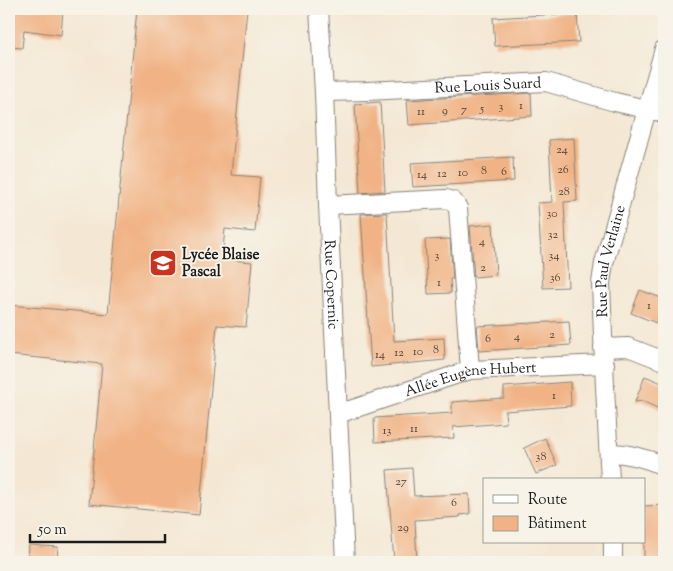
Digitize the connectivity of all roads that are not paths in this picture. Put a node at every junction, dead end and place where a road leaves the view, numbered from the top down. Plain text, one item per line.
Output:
1 (319, 9) edge
2 (664, 49) edge
3 (324, 92) junction
4 (656, 111) edge
5 (328, 205) junction
6 (604, 356) junction
7 (664, 361) edge
8 (470, 370) junction
9 (338, 414) junction
10 (609, 453) junction
11 (664, 466) edge
12 (610, 478) edge
13 (612, 544) edge
14 (345, 562) edge
15 (613, 562) edge

1 - 3 street, Rue Copernic
2 - 4 street, Rue Paul Verlaine
3 - 4 street, Rue Louis Suard
3 - 5 street, Rue Copernic
4 - 6 street, Rue Paul Verlaine
5 - 8 street
5 - 9 street, Rue Copernic
6 - 7 street, Allée Eugène Hubert
6 - 8 street, Allée Eugène Hubert
6 - 10 street, Rue Paul Verlaine
8 - 9 street, Allée Eugène Hubert
9 - 14 street, Rue Copernic
10 - 11 street
10 - 12 street, Rue Paul Verlaine
13 - 15 street

